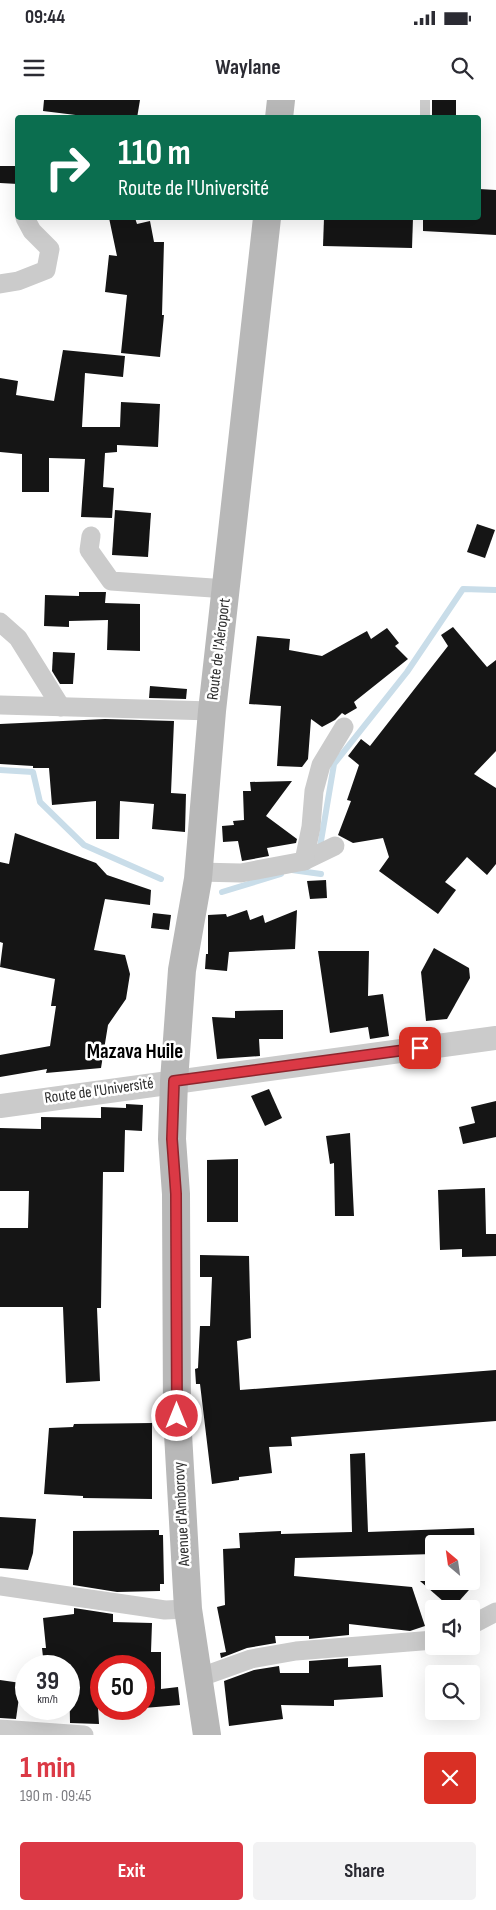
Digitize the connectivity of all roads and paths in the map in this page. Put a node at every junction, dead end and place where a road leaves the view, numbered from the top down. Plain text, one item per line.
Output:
1 (281, 100) edge
2 (426, 100) edge
3 (279, 115) edge
4 (425, 115) edge
5 (26, 220) edge
6 (267, 220) edge
7 (0, 284) edge
8 (91, 536) dead end
9 (227, 589) junction
10 (0, 622) edge
11 (0, 705) edge
12 (61, 707) junction
13 (212, 711) junction
14 (344, 727) dead end
15 (335, 846) dead end
16 (304, 861) junction
17 (198, 872) junction
18 (496, 1038) edge
19 (174, 1081) junction
20 (0, 1106) edge
21 (0, 1586) edge
22 (188, 1610) junction
23 (496, 1612) edge
24 (480, 1620) edge
25 (425, 1641) edge
26 (198, 1678) junction
27 (0, 1729) edge
28 (84, 1735) edge
29 (208, 1735) edge

1 - 3 main road
2 - 4 lane
5 - 7 street
6 - 9 main road, Route de l'Aéroport
8 - 9 street
9 - 13 main road, Route de l'Aéroport
10 - 12 street
11 - 12 street
12 - 13 street
13 - 17 main road, Route de l'Aéroport
14 - 16 street
15 - 16 street
16 - 17 street
17 - 19 main road, Route de l'Aéroport
18 - 19 street, Route de l'Université
19 - 20 street, Route de l'Université
19 - 22 main road, Avenue d'Amborovy
21 - 22 street
22 - 26 main road, Avenue d'Amborovy
23 - 24 street
25 - 26 street
26 - 29 main road, Avenue d'Amborovy
27 - 28 street

